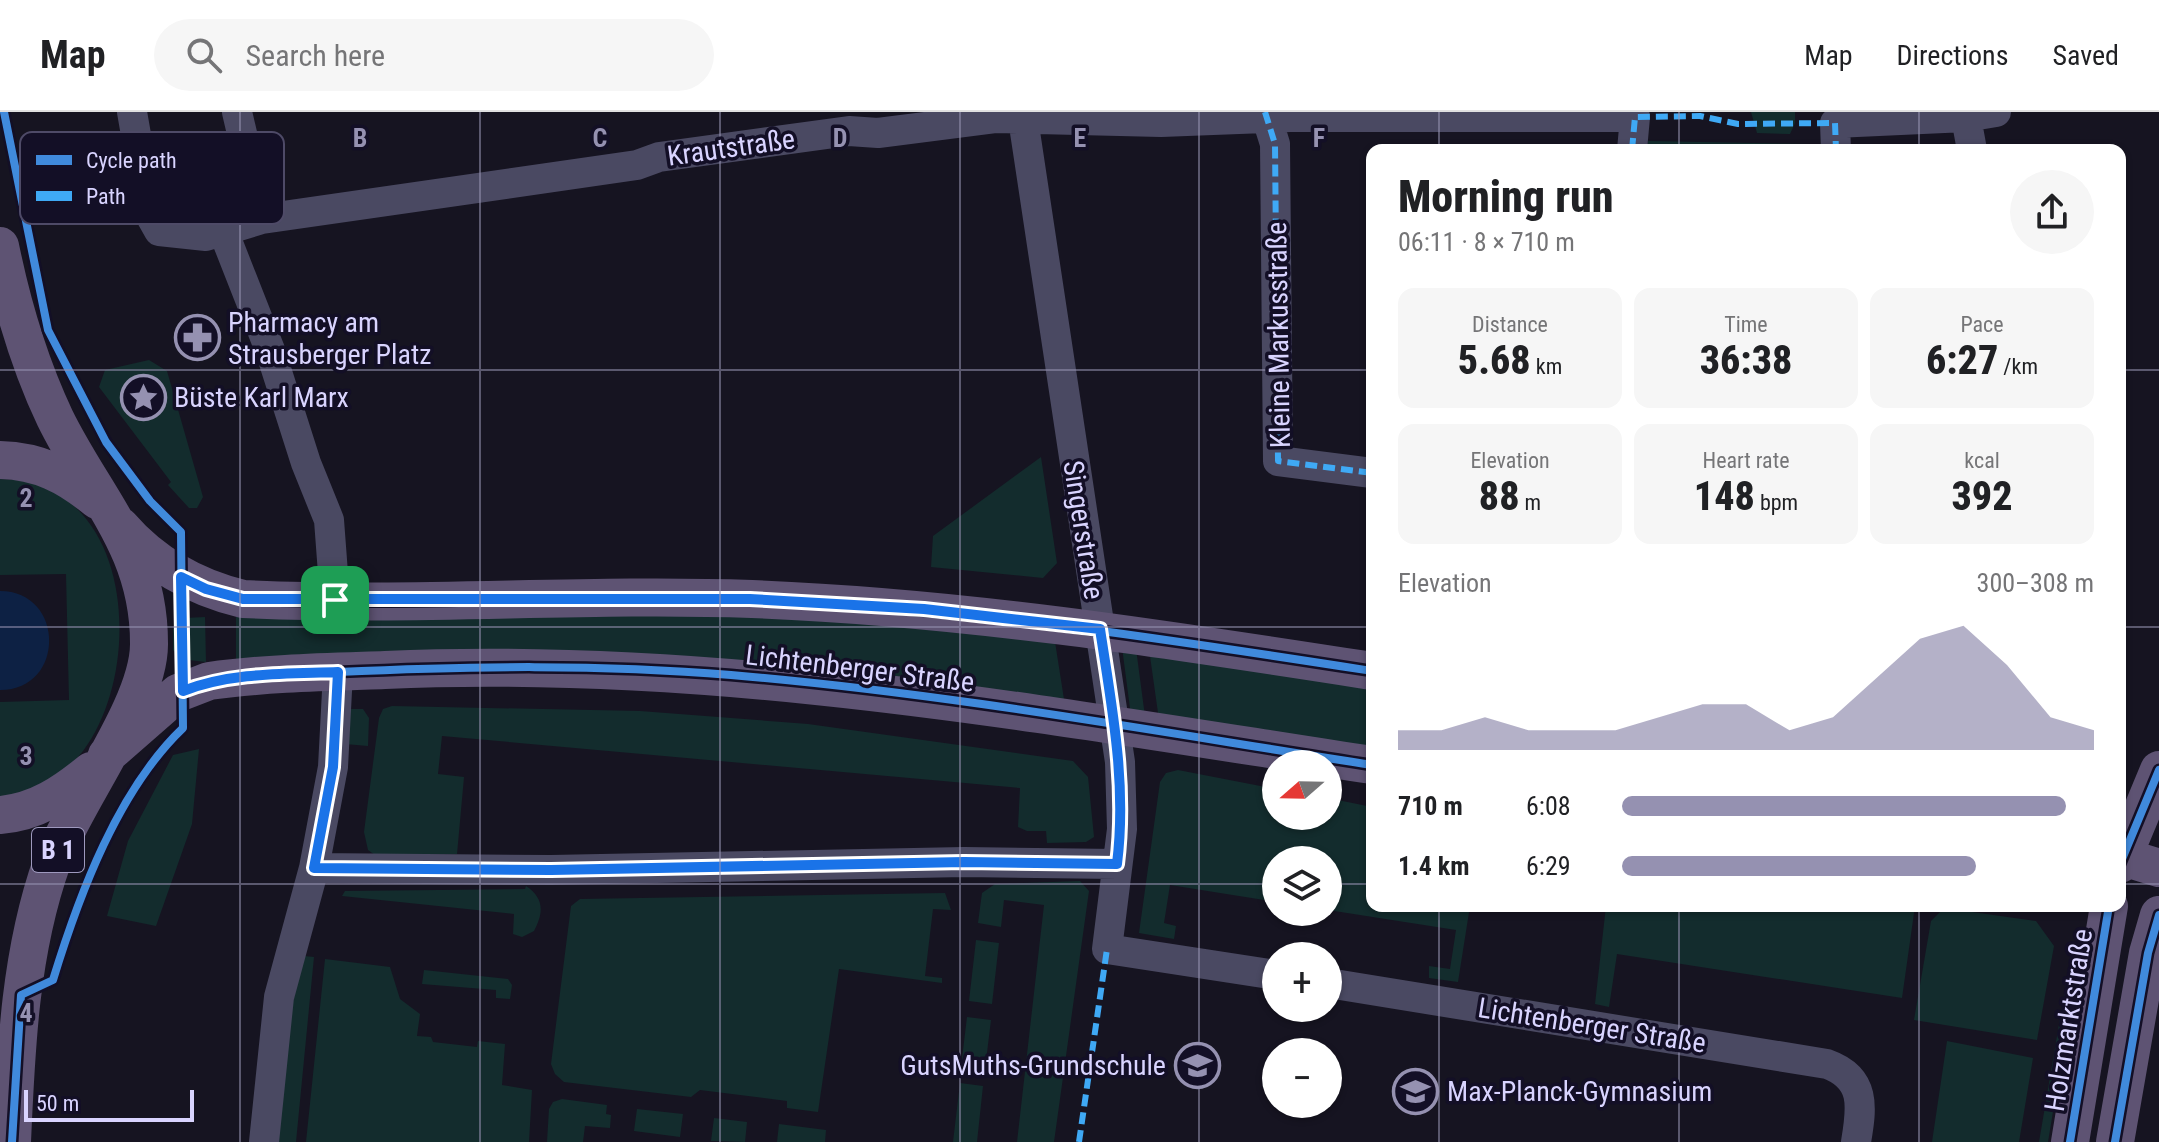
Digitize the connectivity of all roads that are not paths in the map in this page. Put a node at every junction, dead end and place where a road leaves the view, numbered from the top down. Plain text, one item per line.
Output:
1 (132, 112) edge
2 (237, 112) edge
3 (1996, 112) edge
4 (1966, 114) edge
5 (1023, 116) edge
6 (1266, 116) edge
7 (135, 132) edge
8 (242, 132) edge
9 (1836, 136) edge
10 (1633, 144) edge
11 (1971, 144) edge
12 (284, 216) edge
13 (155, 224) edge
14 (248, 224) edge
15 (224, 233) junction
16 (0, 246) edge
17 (0, 460) edge
18 (1366, 472) edge
19 (118, 525) junction
20 (335, 600) junction
21 (1100, 629) junction
22 (1366, 670) edge
23 (338, 672) junction
24 (1114, 725) junction
25 (103, 759) junction
26 (1366, 764) edge
27 (2159, 770) edge
28 (0, 815) edge
29 (2126, 847) edge
30 (2126, 860) edge
31 (1117, 864) junction
32 (314, 868) junction
33 (2159, 868) edge
34 (2126, 897) edge
35 (2159, 904) edge
36 (2108, 912) edge
37 (2159, 915) edge
38 (1262, 973) edge
39 (1342, 985) edge
40 (12, 1142) edge
41 (264, 1142) edge
42 (1856, 1142) edge
43 (2070, 1142) edge
44 (2115, 1142) edge

1 - 7 street, Krautstraße
2 - 8 street
3 - 4 street
4 - 9 street
4 - 11 street
5 - 6 street, Krautstraße
5 - 12 street, Krautstraße
5 - 21 street, Singerstraße
6 - 10 street, Krautstraße
6 - 18 street, Kleine Markusstraße
13 - 15 street, Krautstraße
14 - 15 street, Krautstraße
15 - 20 street
16 - 19 main road, B 1
17 - 19 main road
19 - 20 main road, Lichtenberger Straße
19 - 25 main road, B 1
20 - 21 main road, Lichtenberger Straße
21 - 22 main road, Lichtenberger Straße
21 - 24 street, Singerstraße
23 - 24 main road, Lichtenberger Straße
23 - 25 main road, Lichtenberger Straße
23 - 32 street
24 - 26 main road, Lichtenberger Straße
24 - 31 street, Singerstraße
25 - 28 main road, Lichtenberger Straße
25 - 40 main road, B 1
27 - 29 main road
30 - 33 main road
31 - 32 street
31 - 38 street, Singerstraße
32 - 41 street
34 - 35 main road
36 - 43 main road, Holzmarktstraße
37 - 44 main road
39 - 42 street, Lichtenberger Straße

